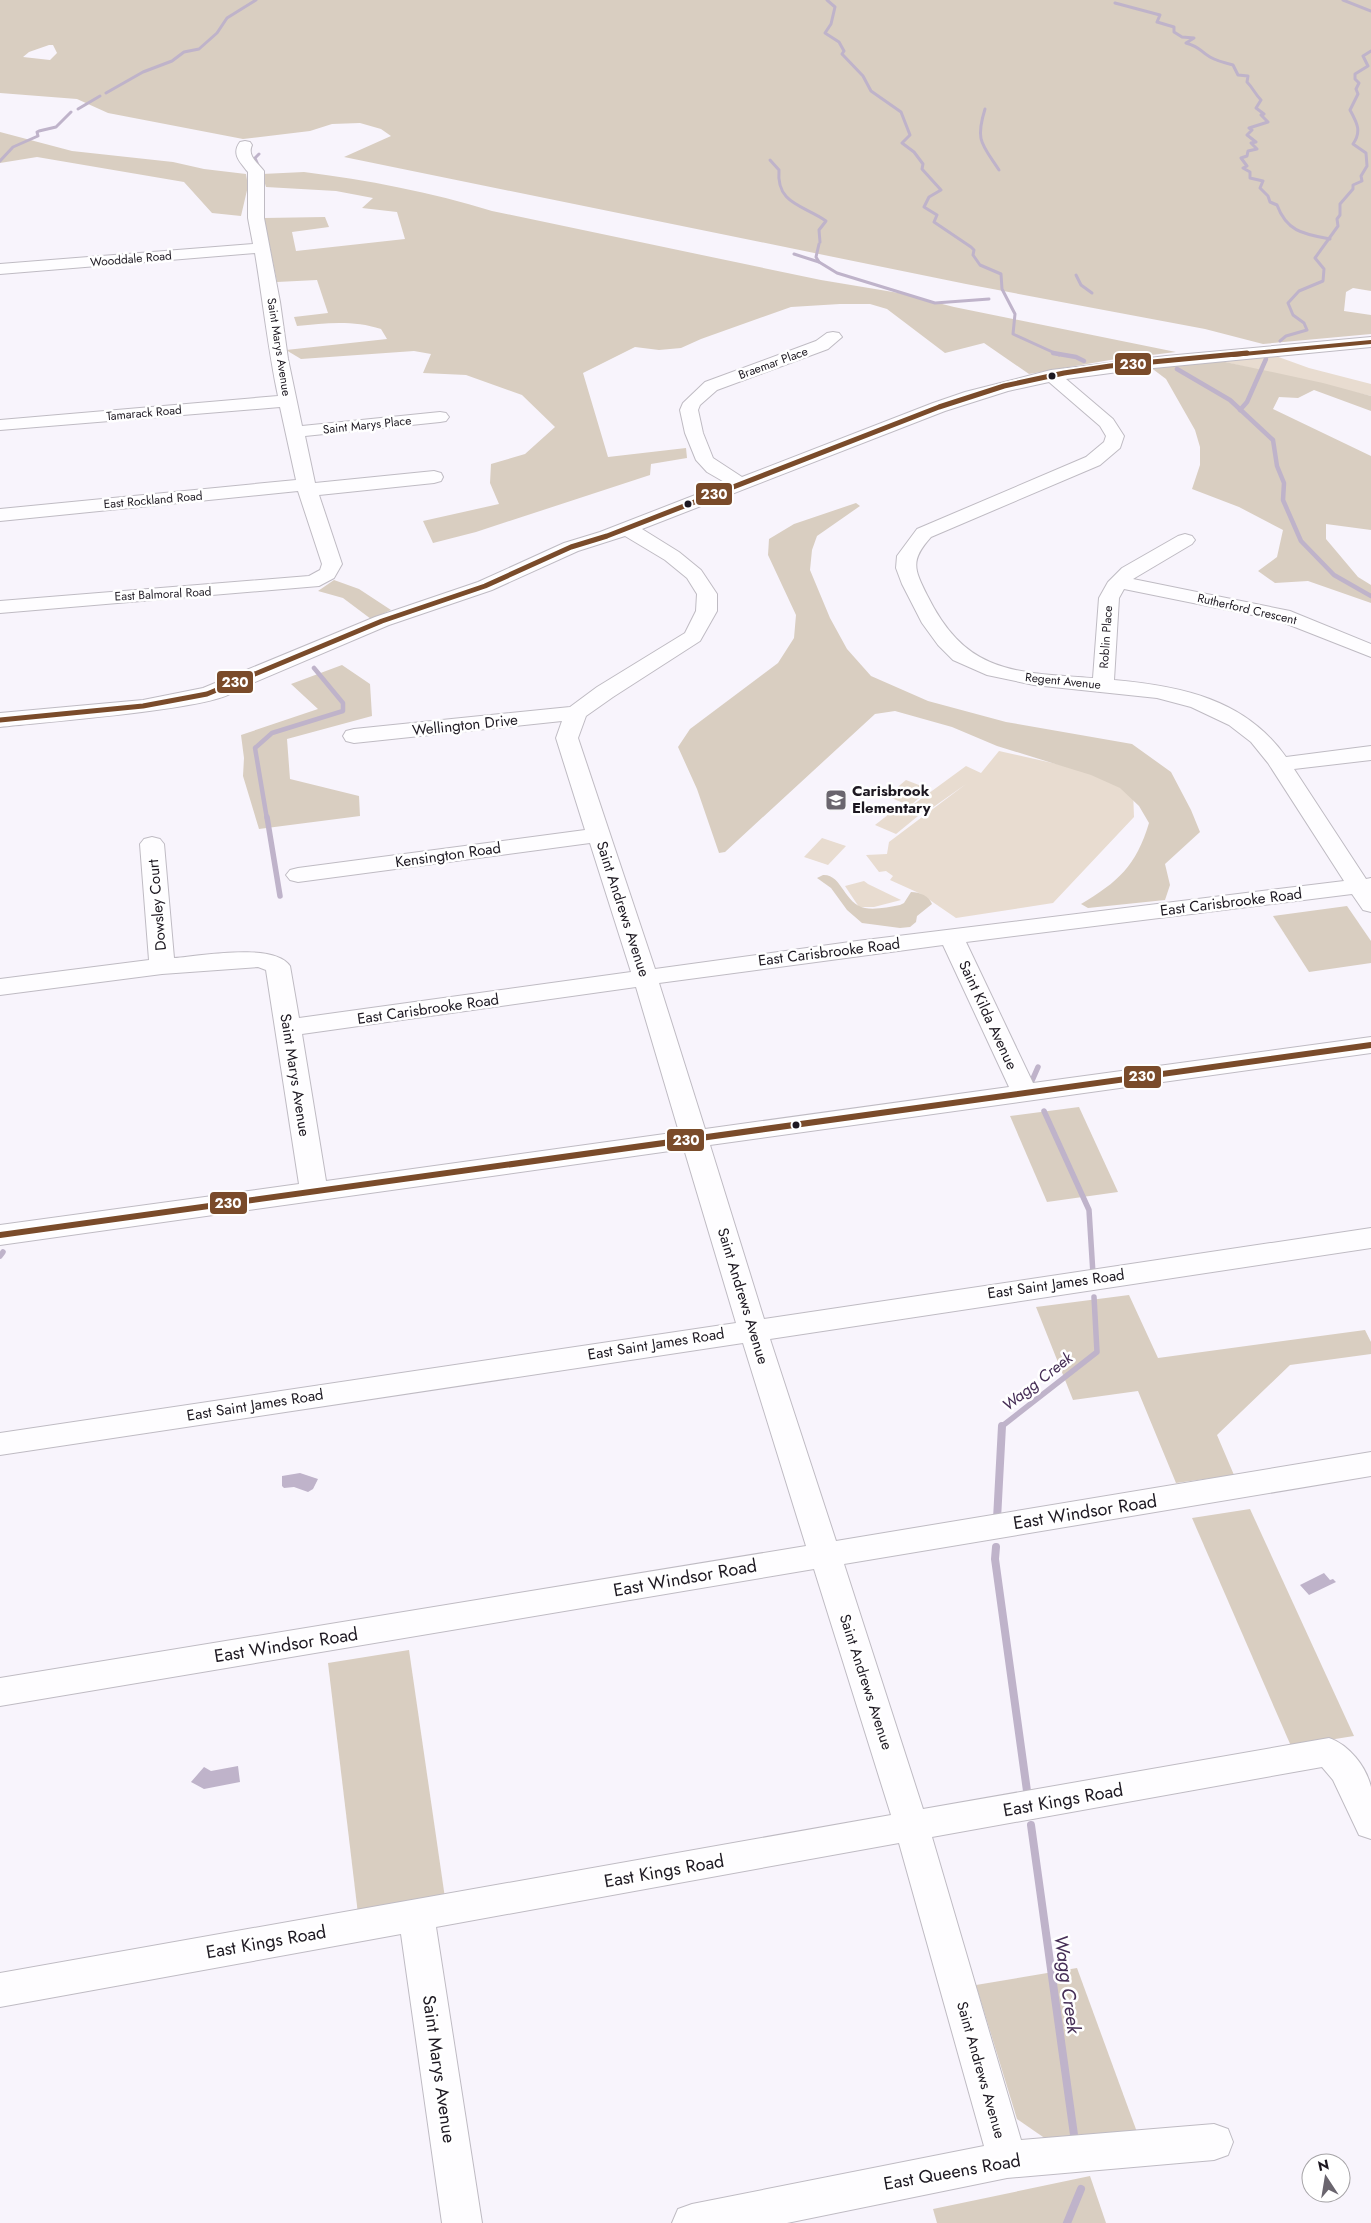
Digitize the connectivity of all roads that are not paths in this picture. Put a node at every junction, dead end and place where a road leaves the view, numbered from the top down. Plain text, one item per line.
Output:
1 (245, 145) dead end
2 (261, 248) junction
3 (0, 269) edge
4 (833, 337) dead end
5 (1371, 342) edge
6 (1051, 375) junction
7 (288, 401) junction
8 (440, 417) dead end
9 (0, 425) edge
10 (294, 432) junction
11 (434, 477) dead end
12 (741, 484) junction
13 (307, 488) junction
14 (0, 515) edge
15 (617, 532) junction
16 (1185, 540) dead end
17 (324, 577) joint
18 (1118, 582) junction
19 (0, 607) edge
20 (1371, 651) edge
21 (1103, 685) junction
22 (207, 694) joint
23 (576, 714) junction
24 (0, 720) edge
25 (354, 736) dead end
26 (1371, 753) edge
27 (1280, 764) junction
28 (598, 835) junction
29 (152, 844) dead end
30 (298, 875) dead end
31 (1367, 892) edge
32 (952, 937) junction
33 (162, 966) junction
34 (645, 977) junction
35 (0, 987) edge
36 (288, 1028) junction
37 (1371, 1045) edge
38 (1025, 1094) junction
39 (694, 1139) junction
40 (314, 1192) junction
41 (0, 1235) edge
42 (1371, 1238) edge
43 (753, 1330) junction
44 (0, 1444) edge
45 (1371, 1464) edge
46 (826, 1554) junction
47 (0, 1692) edge
48 (1371, 1824) edge
49 (912, 1827) junction
50 (416, 1914) junction
51 (0, 1990) edge
52 (1214, 2142) dead end
53 (1007, 2160) junction
54 (462, 2223) edge
55 (692, 2223) edge

1 - 2 street, Saint Marys Avenue
2 - 3 street, Wooddale Road
2 - 7 street, Saint Marys Avenue
4 - 12 street, Braemar Place
5 - 6 street
6 - 12 street
6 - 21 street, Regent Avenue
7 - 9 street, Tamarack Road
7 - 10 street, Saint Marys Avenue
8 - 10 street, Saint Marys Place
10 - 13 street, Saint Marys Avenue
11 - 13 street, East Rockland Road
12 - 15 street
13 - 14 street, East Rockland Road
13 - 17 street, Saint Marys Avenue
15 - 22 street
15 - 23 street
16 - 18 street, Roblin Place
17 - 19 street, East Balmoral Road
18 - 20 street, Rutherford Crescent
18 - 21 street, Roblin Place
21 - 27 street, Regent Avenue
22 - 24 street
23 - 25 street, Wellington Drive
23 - 28 street, Saint Andrews Avenue
26 - 27 street
27 - 31 street, Regent Avenue
28 - 30 street, Kensington Road
28 - 34 street, Saint Andrews Avenue
29 - 33 street, Dowsley Court
31 - 32 street, East Carisbrooke Road
32 - 34 street, East Carisbrooke Road
32 - 38 street, Saint Kilda Avenue
33 - 35 street
33 - 36 street, Saint Marys Avenue
34 - 36 street, East Carisbrooke Road
34 - 39 street, Saint Andrews Avenue
36 - 40 street, Saint Marys Avenue
37 - 38 street
38 - 39 street
39 - 40 street
39 - 43 street, Saint Andrews Avenue
40 - 41 street
42 - 43 street, East Saint James Road
43 - 44 street, East Saint James Road
43 - 46 street, Saint Andrews Avenue
45 - 46 street, East Windsor Road
46 - 47 street, East Windsor Road
46 - 49 street, Saint Andrews Avenue
48 - 49 street, East Kings Road
49 - 50 street, East Kings Road
49 - 53 street, Saint Andrews Avenue
50 - 51 street, East Kings Road
50 - 54 street, Saint Marys Avenue
52 - 53 street, East Queens Road
53 - 55 street, East Queens Road

